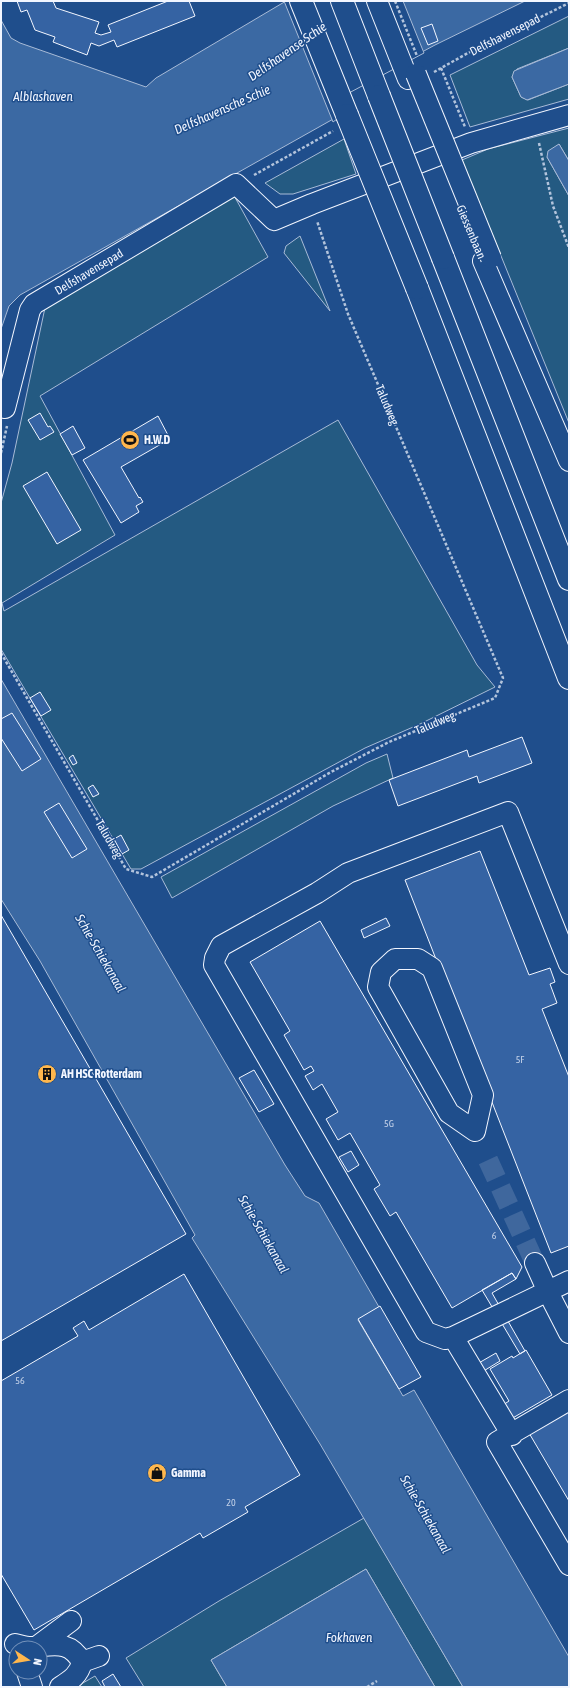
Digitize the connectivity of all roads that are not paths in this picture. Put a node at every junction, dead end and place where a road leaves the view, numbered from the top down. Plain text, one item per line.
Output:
1 (301, 1) edge
2 (342, 1) edge
3 (377, 1) edge
4 (387, 1) edge
5 (569, 115) edge
6 (487, 259) junction
7 (5, 408) road end
8 (569, 436) edge
9 (569, 461) edge
10 (568, 576) edge
11 (569, 678) edge
12 (569, 964) edge
13 (475, 1131) joint
14 (535, 1263) tunnel mouth
15 (569, 1281) edge
16 (548, 1292) junction
17 (569, 1333) edge
18 (453, 1337) junction
19 (569, 1400) edge
20 (512, 1434) junction
21 (569, 1565) edge
22 (71, 1621) dead end
23 (46, 1640) edge
24 (48, 1646) edge
25 (60, 1687) edge

1 - 11 highway, bridge
2 - 10 highway, bridge
3 - 6 street, Giessenbaan
4 - 6 street, Giessenbaan, bridge
5 - 7 street, Delfshavensepad
6 - 8 street, Giessenbaan
6 - 9 street, Giessenbaan
12 - 18 street
13 - 13 street
14 - 16 street
15 - 16 street
16 - 17 street
16 - 18 street
18 - 20 street
19 - 20 street
20 - 21 street
22 - 23 street
24 - 25 street

